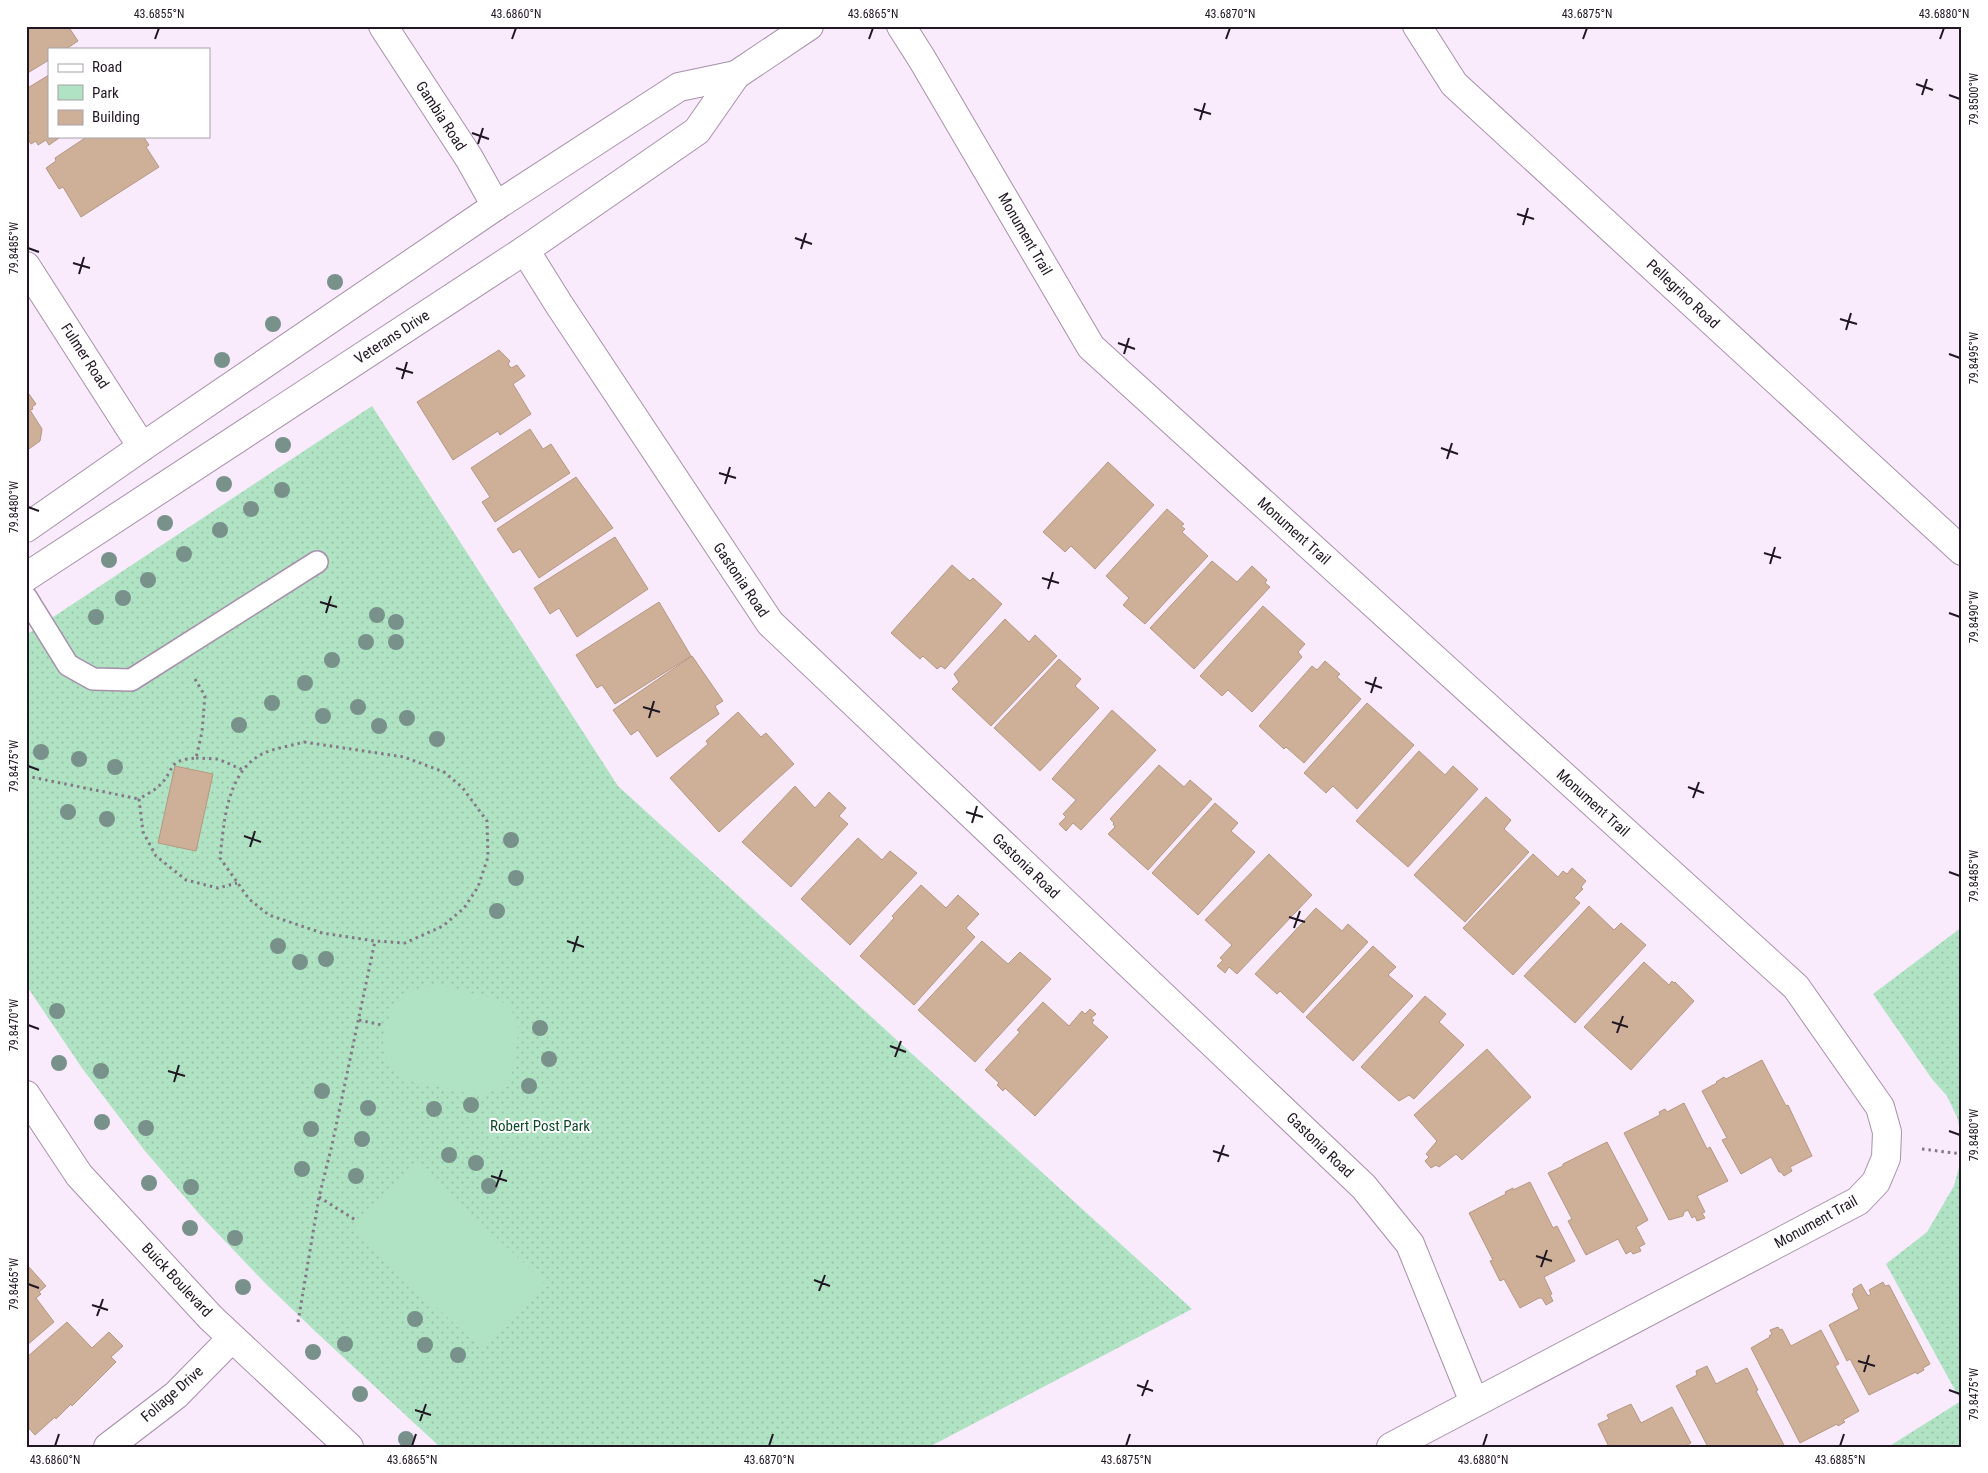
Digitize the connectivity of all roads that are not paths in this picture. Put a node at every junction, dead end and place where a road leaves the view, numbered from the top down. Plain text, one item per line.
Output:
1 (383, 26) edge
2 (809, 26) edge
3 (901, 26) edge
4 (1417, 26) edge
5 (736, 75) junction
6 (496, 206) junction
7 (525, 250) junction
8 (26, 266) edge
9 (142, 447) junction
10 (26, 528) edge
11 (1962, 551) edge
12 (317, 562) dead end
13 (26, 577) edge
14 (26, 596) edge
15 (26, 1095) edge
16 (232, 1338) junction
17 (1474, 1402) junction
18 (108, 1447) edge
19 (349, 1447) edge
20 (1391, 1447) edge

1 - 6 street, Gambia Road
2 - 5 street, Veterans Drive
3 - 17 street, Monument Trail
4 - 11 street, Pellegrino Road
5 - 6 street, Veterans Drive
5 - 7 street, Veterans Drive
6 - 9 street, Veterans Drive
7 - 13 street, Veterans Drive
7 - 17 street, Gastonia Road
8 - 9 street, Fulmer Road
9 - 10 street, Veterans Drive
12 - 14 lane
15 - 16 street, Buick Boulevard
16 - 18 street, Foliage Drive
16 - 19 street, Buick Boulevard
17 - 20 street, Monument Trail

